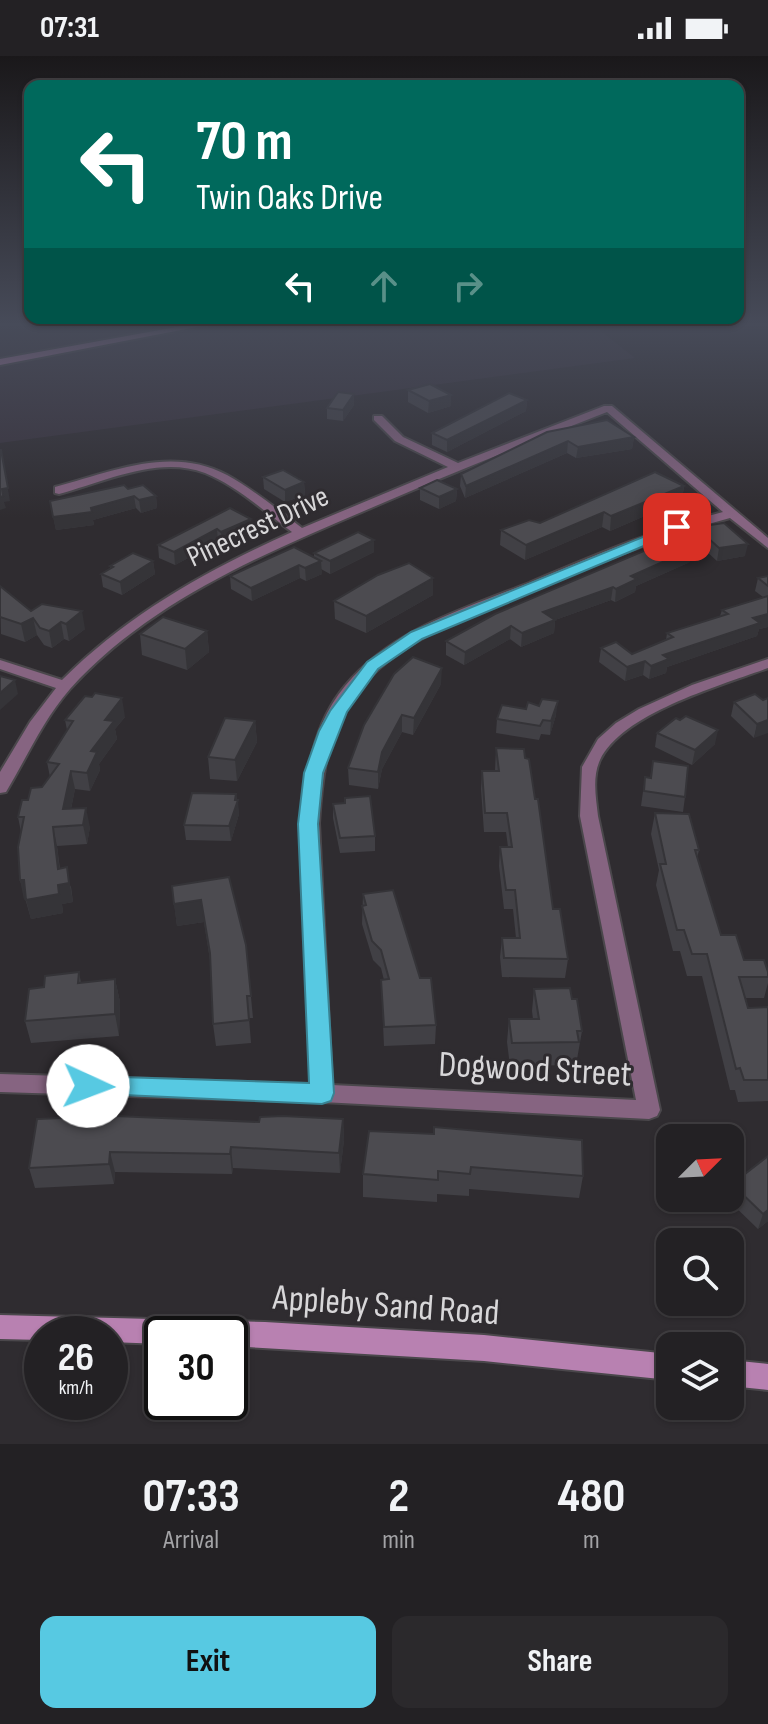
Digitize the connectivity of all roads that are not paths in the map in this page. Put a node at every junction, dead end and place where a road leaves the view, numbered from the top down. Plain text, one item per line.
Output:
1 (378, 418) dead end
2 (456, 467) junction
3 (59, 490) dead end
4 (731, 514) junction
5 (301, 533) junction
6 (768, 544) edge
7 (768, 663) edge
8 (0, 664) edge
9 (65, 686) junction
10 (0, 788) edge
11 (0, 1083) edge
12 (322, 1093) junction
13 (0, 1327) edge
14 (656, 1366) edge
15 (744, 1374) edge
16 (768, 1377) edge

1 - 2 street
2 - 4 street, Pinecrest Drive
2 - 5 street, Pinecrest Drive
3 - 5 street
4 - 6 street
4 - 12 street
5 - 9 street, Pinecrest Drive
7 - 12 street, Dogwood Street
8 - 9 street
9 - 10 street, Pinecrest Drive
11 - 12 street, Dogwood Street
13 - 14 main road, Appleby Sand Road
15 - 16 main road

